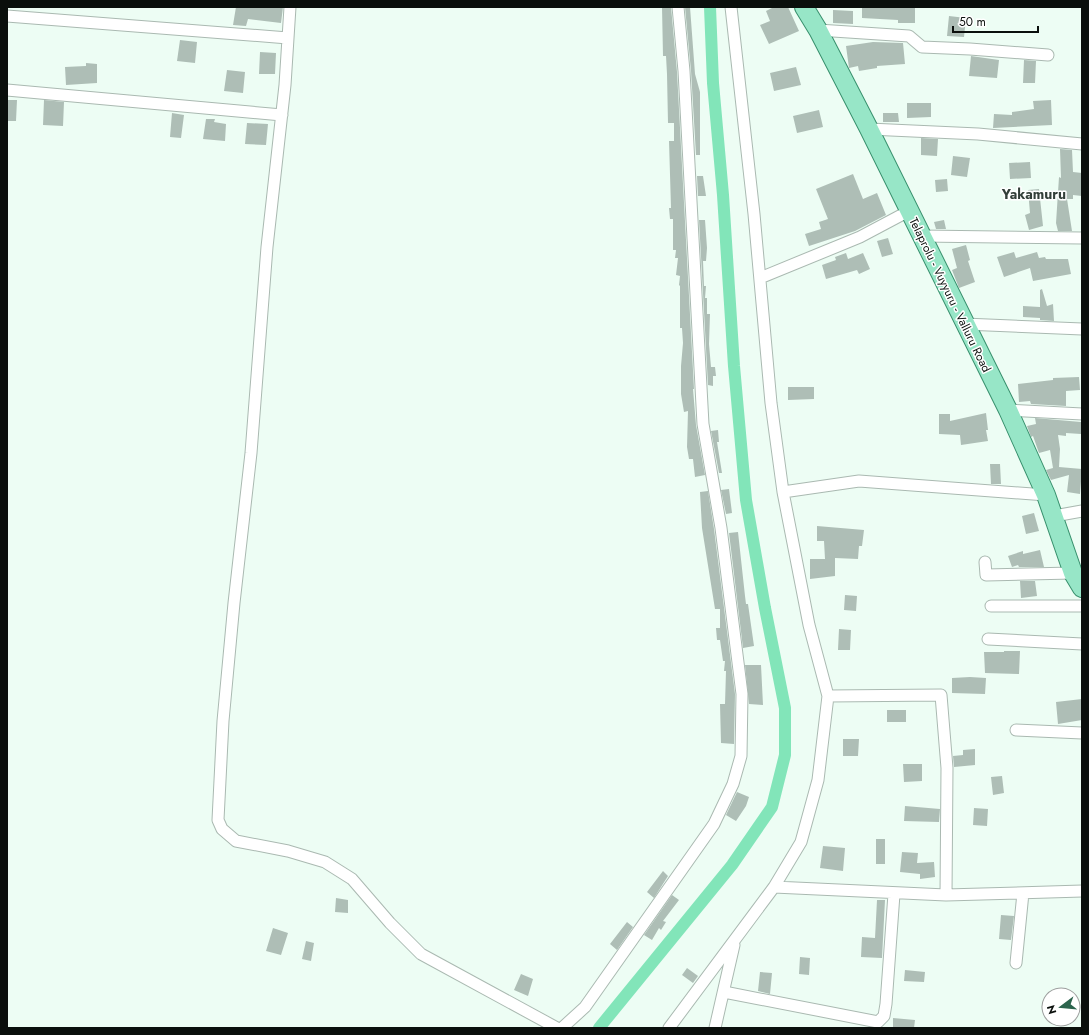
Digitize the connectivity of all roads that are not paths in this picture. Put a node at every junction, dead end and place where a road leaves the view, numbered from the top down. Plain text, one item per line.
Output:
1 (290, 7) edge
2 (678, 7) edge
3 (731, 7) edge
4 (804, 7) edge
5 (7, 16) edge
6 (818, 30) junction
7 (288, 38) junction
8 (1048, 55) dead end
9 (7, 90) edge
10 (282, 115) junction
11 (869, 130) junction
12 (1082, 144) edge
13 (909, 211) junction
14 (921, 236) junction
15 (1082, 238) edge
16 (760, 278) junction
17 (964, 324) junction
18 (1082, 329) edge
19 (1008, 410) junction
20 (1082, 414) edge
21 (783, 492) junction
22 (1046, 495) junction
23 (1082, 511) edge
24 (1054, 516) junction
25 (985, 562) dead end
26 (1078, 581) edge
27 (991, 606) dead end
28 (1082, 606) edge
29 (988, 638) dead end
30 (1082, 644) edge
31 (828, 696) junction
32 (1016, 730) dead end
33 (1082, 733) edge
34 (774, 887) junction
35 (1082, 891) edge
36 (1023, 893) junction
37 (894, 894) junction
38 (946, 895) junction
39 (734, 940) junction
40 (1016, 963) dead end
41 (724, 992) junction
42 (557, 1028) edge
43 (562, 1028) edge
44 (669, 1028) edge
45 (715, 1028) edge

1 - 7 street
2 - 43 street
3 - 16 street
4 - 6 main road, Telaprolu - Vuyyuru - Valluru Road
5 - 7 street
6 - 8 street
6 - 11 main road, Telaprolu - Vuyyuru - Valluru Road
7 - 10 street
9 - 10 street
10 - 42 street
11 - 12 street
11 - 13 main road, Telaprolu - Vuyyuru - Valluru Road
13 - 14 main road, Telaprolu - Vuyyuru - Valluru Road
13 - 16 street
14 - 15 street
14 - 17 main road, Telaprolu - Vuyyuru - Valluru Road
16 - 21 street
17 - 18 street
17 - 19 main road, Telaprolu - Vuyyuru - Valluru Road
19 - 20 street
19 - 22 main road, Telaprolu - Vuyyuru - Valluru Road
21 - 22 street
21 - 31 street
22 - 24 main road, Telaprolu - Vuyyuru - Valluru Road
23 - 24 street
24 - 26 main road, Telaprolu - Vuyyuru - Valluru Road
25 - 26 street
27 - 28 street
29 - 30 street
31 - 34 street
31 - 38 street
32 - 33 street
34 - 37 street
34 - 39 street
35 - 36 street
36 - 38 street
36 - 40 street
37 - 38 street
37 - 41 street
39 - 41 street
39 - 44 street
41 - 45 street

